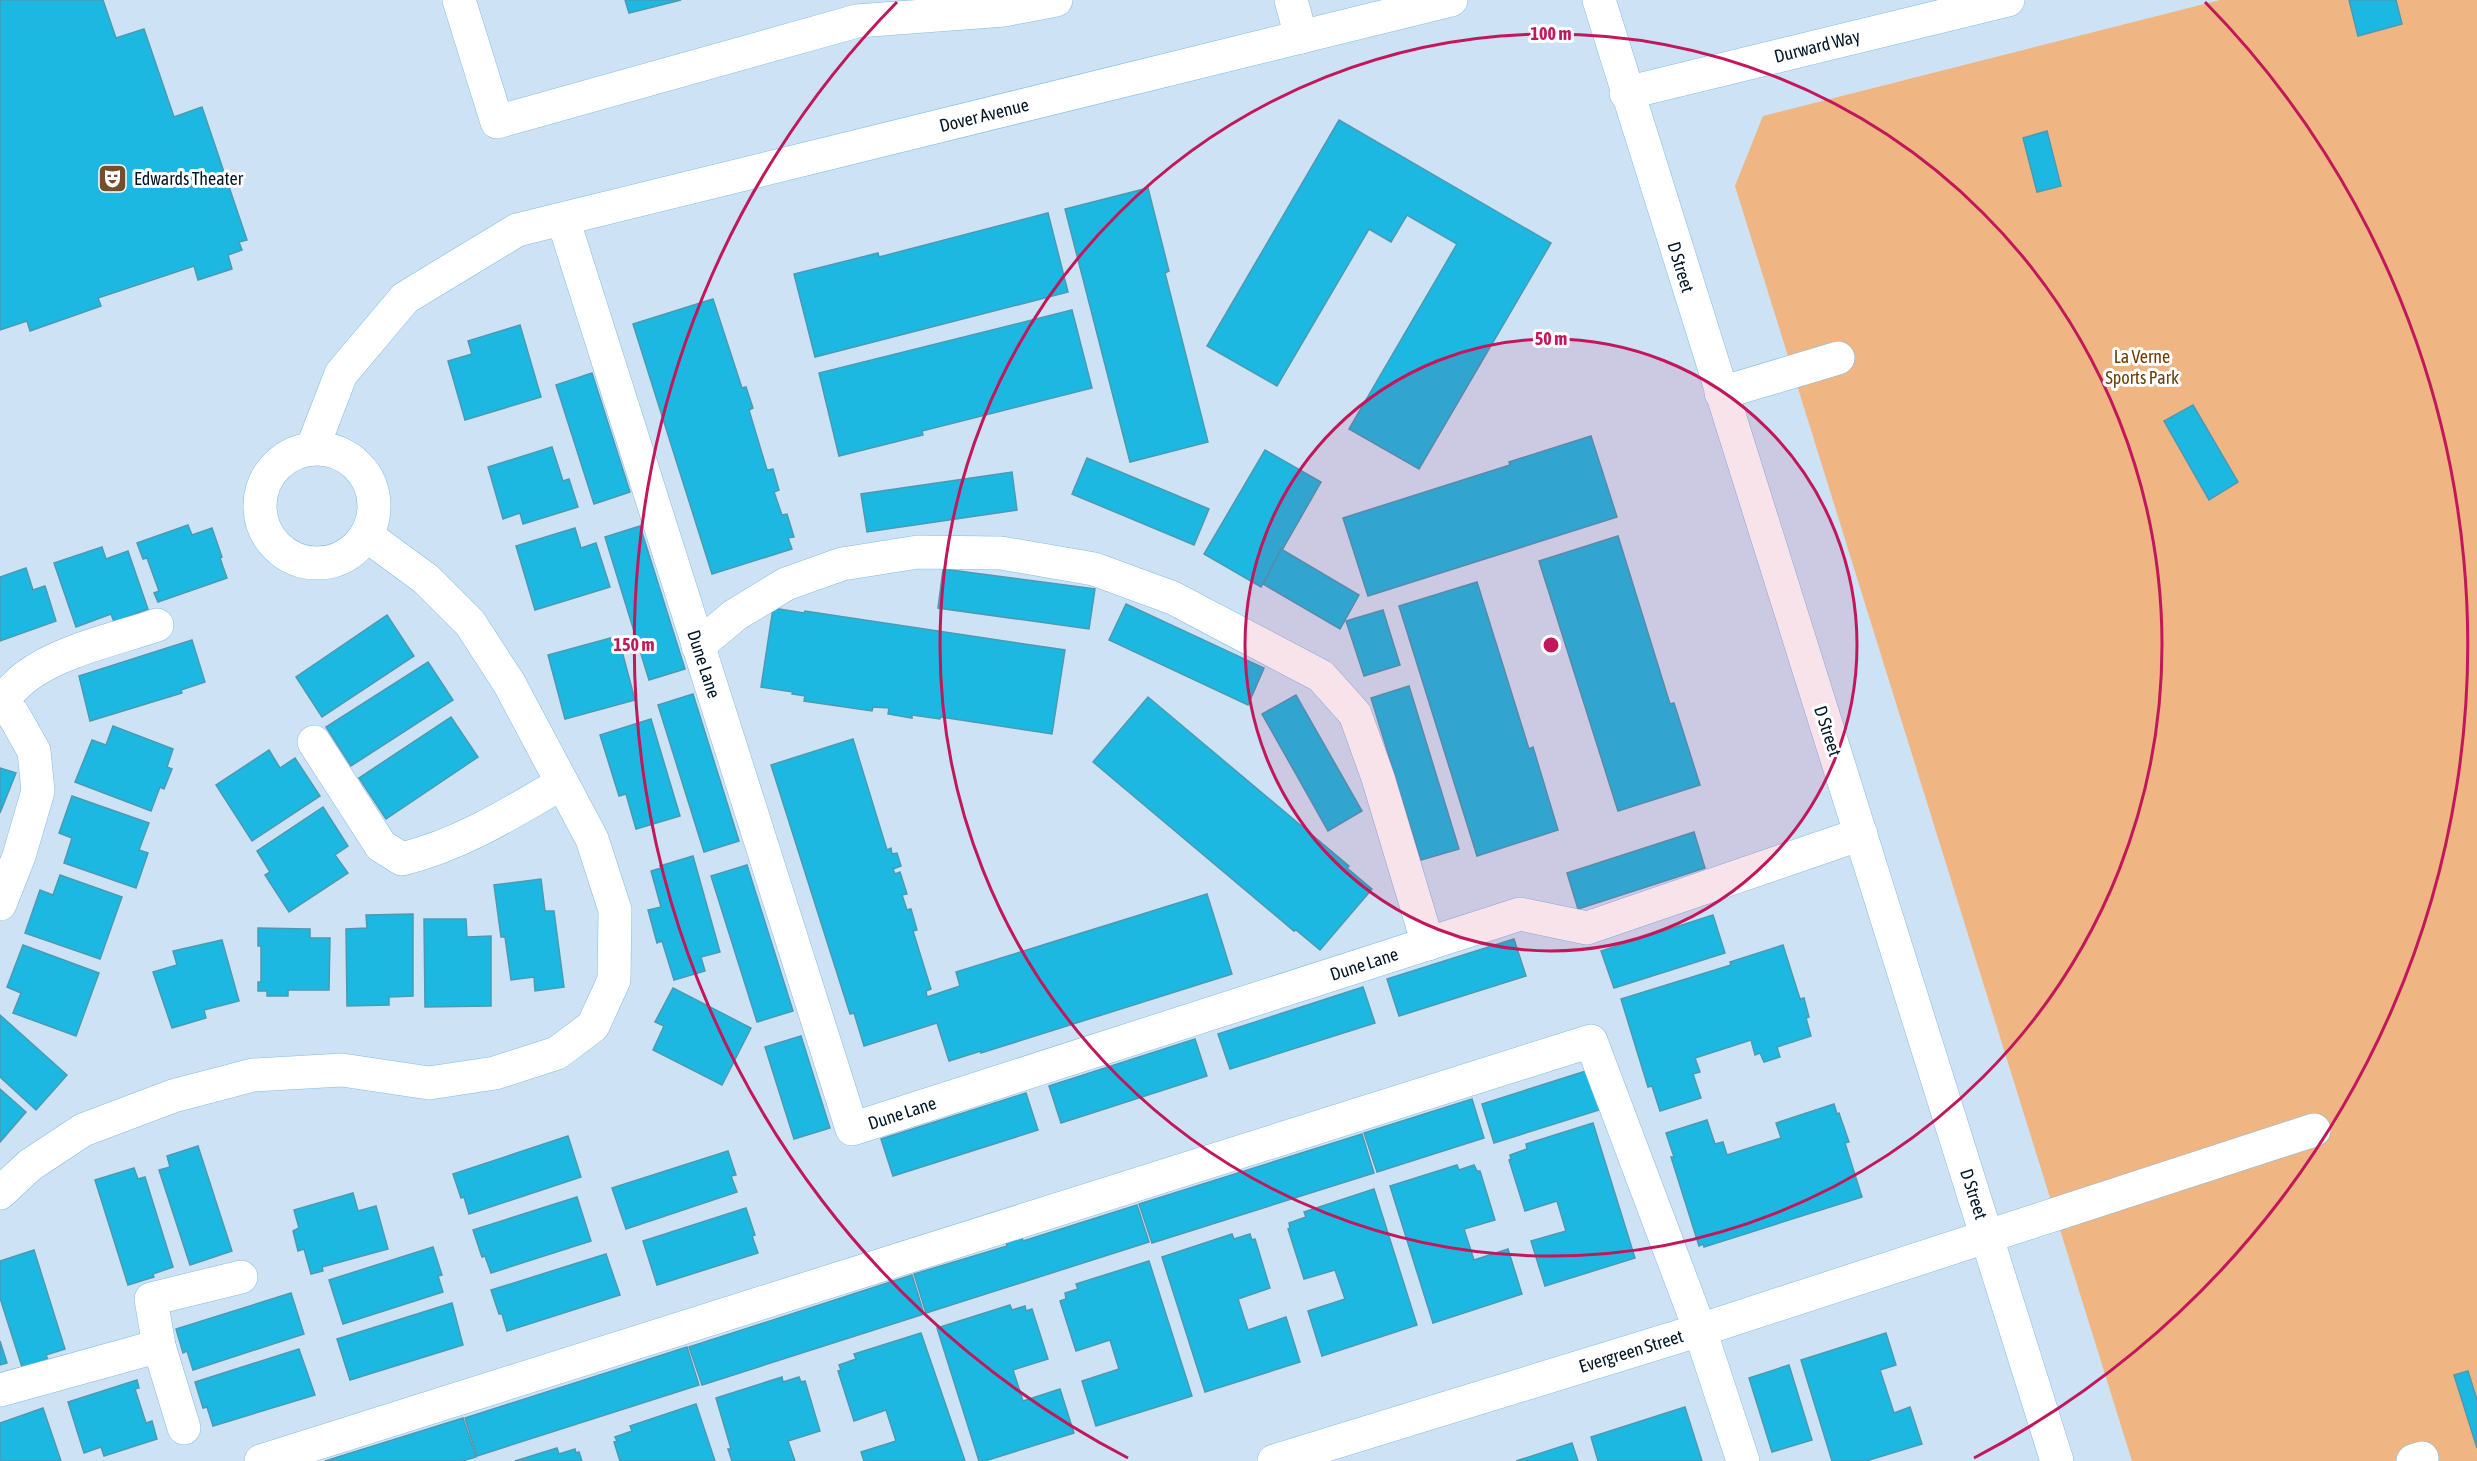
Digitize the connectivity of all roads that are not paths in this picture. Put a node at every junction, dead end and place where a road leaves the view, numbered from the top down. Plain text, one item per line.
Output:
1 (459, 0) edge
2 (1056, 0) edge
3 (1291, 0) edge
4 (1451, 0) edge
5 (1599, 0) edge
6 (2008, 0) edge
7 (1301, 37) junction
8 (1626, 93) junction
9 (562, 219) junction
10 (1838, 358) dead end
11 (1721, 393) junction
12 (312, 449) junction
13 (366, 535) junction
14 (157, 625) dead end
15 (698, 646) junction
16 (0, 704) edge
17 (314, 742) dead end
18 (562, 783) junction
19 (1861, 834) junction
20 (0, 904) edge
21 (1428, 944) junction
22 (2314, 1130) dead end
23 (0, 1193) edge
24 (1988, 1236) junction
25 (241, 1277) dead end
26 (1700, 1330) junction
27 (159, 1346) junction
28 (0, 1389) edge
29 (184, 1428) dead end
30 (261, 1461) edge
31 (1274, 1461) edge
32 (1743, 1461) edge
33 (2057, 1461) edge

1 - 2 street
3 - 7 street
4 - 7 street, Dover Avenue
5 - 8 street, D Street
6 - 8 street, Durward Way
7 - 9 street, Dover Avenue
8 - 11 street, D Street
9 - 12 street, Dover Avenue
9 - 15 street, Dune Lane
10 - 11 street
11 - 19 street, D Street
12 - 13 street
12 - 13 street
13 - 18 street
14 - 16 street
15 - 21 street
15 - 21 street, Dune Lane
16 - 20 street
17 - 18 street
18 - 23 street
19 - 21 street, Dune Lane
19 - 24 street, D Street
22 - 24 street, Evergreen Street
24 - 26 street, Evergreen Street
24 - 33 street, D Street
25 - 27 street
26 - 30 street
26 - 31 street, Evergreen Street
26 - 32 street
27 - 28 street
27 - 29 street

